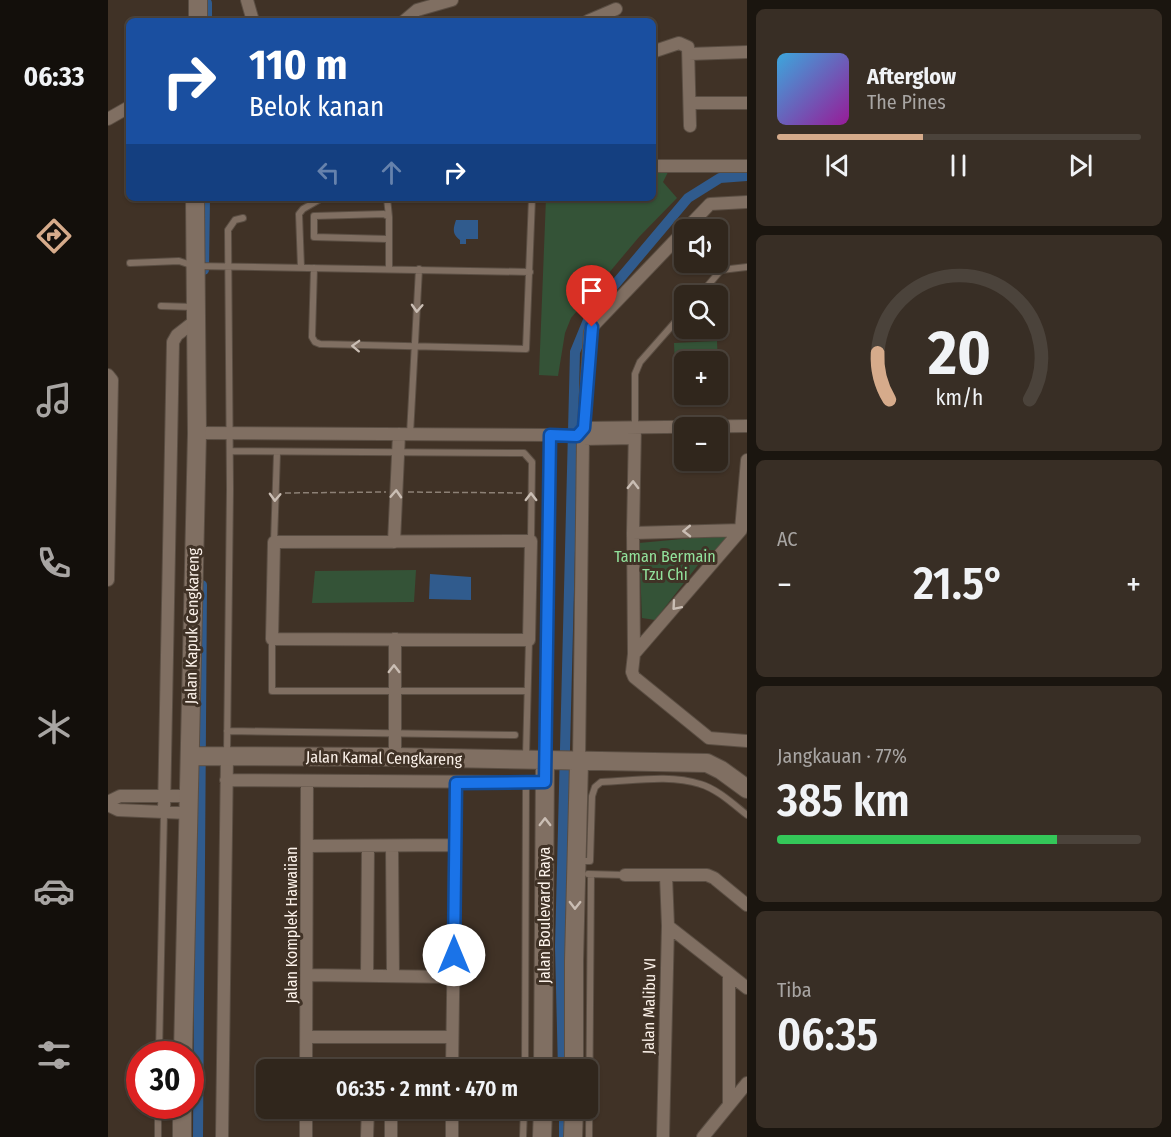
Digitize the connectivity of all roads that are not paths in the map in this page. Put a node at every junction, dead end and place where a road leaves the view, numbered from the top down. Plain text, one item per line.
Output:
1 (198, 0) edge
2 (247, 0) edge
3 (452, 0) edge
4 (616, 9) dead end
5 (198, 18) edge
6 (252, 18) edge
7 (408, 18) edge
8 (595, 18) edge
9 (656, 51) edge
10 (747, 52) edge
11 (689, 54) junction
12 (691, 103) junction
13 (747, 103) edge
14 (126, 109) edge
15 (108, 119) edge
16 (690, 126) dead end
17 (656, 166) edge
18 (747, 166) edge
19 (195, 201) edge
20 (317, 201) edge
21 (387, 201) edge
22 (532, 201) edge
23 (747, 202) edge
24 (243, 218) dead end
25 (388, 218) junction
26 (696, 219) edge
27 (388, 239) junction
28 (674, 241) edge
29 (130, 263) dead end
30 (196, 266) junction
31 (227, 266) junction
32 (301, 267) junction
33 (747, 267) edge
34 (314, 268) junction
35 (388, 269) junction
36 (419, 269) junction
37 (530, 272) junction
38 (708, 285) edge
39 (161, 306) dead end
40 (195, 314) junction
41 (674, 323) edge
42 (415, 347) junction
43 (108, 375) edge
44 (747, 426) edge
45 (634, 433) junction
46 (204, 434) junction
47 (229, 434) junction
48 (404, 434) junction
49 (554, 435) junction
50 (579, 435) junction
51 (230, 451) junction
52 (277, 453) junction
53 (398, 453) junction
54 (747, 460) edge
55 (741, 530) junction
56 (633, 533) junction
57 (531, 541) junction
58 (274, 542) junction
59 (394, 542) junction
60 (108, 580) edge
61 (272, 639) junction
62 (394, 639) junction
63 (529, 640) junction
64 (634, 654) junction
65 (527, 691) junction
66 (394, 692) junction
67 (227, 731) junction
68 (395, 733) junction
69 (515, 735) dead end
70 (747, 741) edge
71 (192, 757) junction
72 (220, 757) junction
73 (395, 757) junction
74 (525, 760) junction
75 (562, 761) junction
76 (659, 771) junction
77 (226, 780) junction
78 (307, 781) junction
79 (526, 782) junction
80 (545, 782) junction
81 (456, 783) junction
82 (747, 789) edge
83 (164, 795) junction
84 (108, 804) edge
85 (188, 804) junction
86 (585, 811) junction
87 (747, 814) edge
88 (164, 818) junction
89 (455, 845) junction
90 (308, 846) junction
91 (368, 847) junction
92 (392, 847) junction
93 (580, 870) junction
94 (625, 875) joint
95 (666, 876) junction
96 (747, 905) edge
97 (668, 926) junction
98 (546, 959) junction
99 (571, 960) junction
100 (729, 974) junction
101 (307, 975) junction
102 (367, 976) junction
103 (393, 976) junction
104 (454, 977) junction
105 (747, 988) edge
106 (535, 997) junction
107 (306, 1037) junction
108 (452, 1037) junction
109 (159, 1041) edge
110 (183, 1041) edge
111 (306, 1059) edge
112 (452, 1059) edge
113 (527, 1059) edge
114 (542, 1059) edge
115 (574, 1059) edge
116 (588, 1059) edge
117 (747, 1083) edge
118 (729, 1105) junction
119 (158, 1119) edge
120 (183, 1119) edge
121 (306, 1119) edge
122 (368, 1119) edge
123 (391, 1119) edge
124 (452, 1119) edge
125 (524, 1119) edge
126 (543, 1119) edge
127 (574, 1119) edge
128 (589, 1119) edge
129 (158, 1137) edge
130 (182, 1137) edge
131 (222, 1137) edge
132 (306, 1137) edge
133 (367, 1137) edge
134 (391, 1137) edge
135 (452, 1137) edge
136 (523, 1137) edge
137 (542, 1137) edge
138 (573, 1137) edge
139 (589, 1137) edge
140 (663, 1137) edge
141 (703, 1137) edge

1 - 5 street
2 - 6 street
3 - 7 street
4 - 8 street
9 - 11 street
10 - 11 street
11 - 12 street
12 - 13 street
12 - 16 street
14 - 15 street
17 - 18 street
19 - 30 street, Jalan Kapuk Cengkareng
20 - 32 lane
21 - 25 lane
22 - 37 lane
23 - 26 street
24 - 31 lane
25 - 27 lane
25 - 27 lane
27 - 35 lane
28 - 50 street
29 - 30 lane
30 - 31 lane
30 - 40 street, Jalan Kapuk Cengkareng
31 - 32 lane
31 - 47 lane
32 - 34 lane
33 - 38 lane
34 - 35 lane
42 -> 34 lane
35 - 36 lane
36 - 37 lane
36 -> 42 lane
37 - 42 lane
39 - 40 lane
40 - 46 street, Jalan Kapuk Cengkareng
40 - 83 street
41 - 45 lane
42 - 48 lane
43 - 60 street
44 - 45 street
45 - 50 street
56 -> 45 street
46 - 47 street
46 - 71 street, Jalan Kapuk Cengkareng
47 - 48 street
47 - 51 lane
48 - 49 street
48 - 53 street
49 - 50 street
49 - 75 lane
50 - 75 street
51 - 52 lane
51 - 67 lane
52 - 53 lane
52 -> 58 lane
57 -> 53 lane
59 -> 53 street
54 - 55 street
55 -> 56 street
55 -> 64 street
56 - 64 street
57 - 59 street
57 - 63 street
58 - 59 street
58 - 61 street
61 - 62 street
61 - 66 lane
62 - 63 street
66 -> 62 street
63 - 65 lane
64 - 70 street
65 - 66 lane
65 - 74 lane
66 - 68 street
67 - 68 lane
67 - 72 lane
68 - 69 lane
68 - 73 street
71 - 72 street, Jalan Kamal Cengkareng
71 - 85 street, Jalan Kapuk Cengkareng
72 - 73 street, Jalan Kamal Cengkareng
72 - 77 street
73 - 74 street, Jalan Kamal Cengkareng
74 - 75 street, Jalan Kamal Cengkareng
75 - 76 street, Jalan Kamal Cengkareng
75 - 80 street, Jalan Boulevard Raya
75 - 86 street, Jalan Boulevard Raya
76 - 82 street, Jalan Kamal Cengkareng
76 - 86 lane
76 - 87 lane
77 - 78 street
77 - 131 street
78 - 81 street
78 - 90 street, Jalan Komplek Hawaiian
79 - 80 lane
79 - 81 street
79 - 106 lane
98 -> 80 street, Jalan Boulevard Raya
81 - 89 street
83 - 84 street
83 - 85 street
83 - 88 street
84 - 88 street
85 - 88 street
85 - 110 street, Jalan Kapuk Cengkareng
86 - 93 street, Jalan Boulevard Raya
88 - 109 lane
89 - 92 street
89 - 104 street
90 - 91 street
90 - 101 street, Jalan Komplek Hawaiian
91 - 92 street
91 - 102 street
92 - 103 street
93 - 94 lane
93 -> 99 street, Jalan Boulevard Raya
93 - 116 lane
94 - 95 street
95 - 96 street
95 - 97 street, Jalan Malibu VI
97 - 100 street
97 - 140 street, Jalan Malibu VI
98 - 99 street
98 - 106 street, Jalan Boulevard Raya
99 - 115 street, Jalan Boulevard Raya
100 - 105 street
100 - 118 street
101 - 102 street
101 - 107 street, Jalan Komplek Hawaiian
102 - 103 street
103 - 104 street
104 - 108 street
106 - 113 lane
106 - 114 street, Jalan Boulevard Raya
107 - 108 street
107 - 111 street, Jalan Komplek Hawaiian
108 - 112 street
117 - 118 street
118 - 141 street
119 - 129 lane
120 - 130 street
121 - 132 street
122 - 133 street
123 - 134 street
124 - 135 street
125 - 136 lane
126 - 137 street
127 - 138 street
128 - 139 lane

